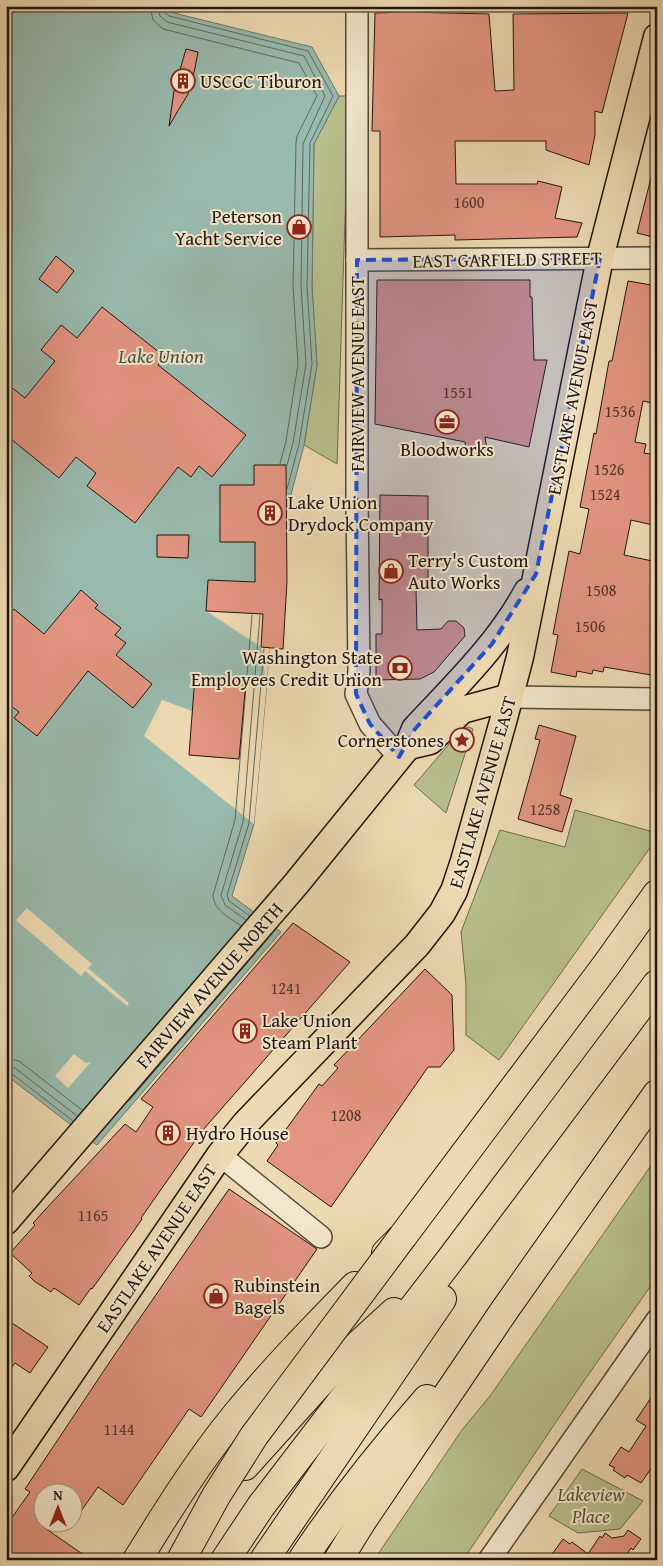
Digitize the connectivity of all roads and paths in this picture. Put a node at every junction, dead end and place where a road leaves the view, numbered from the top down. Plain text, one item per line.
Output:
1 (357, 6) edge
2 (657, 37) edge
3 (600, 258) junction
4 (657, 258) edge
5 (357, 260) junction
6 (536, 574) junction
7 (510, 698) junction
8 (657, 698) edge
9 (403, 751) junction
10 (657, 894) edge
11 (652, 990) edge
12 (657, 1094) edge
13 (220, 1155) junction
14 (6, 1221) edge
15 (403, 1236) junction
16 (321, 1237) dead end
17 (453, 1256) junction
18 (504, 1312) junction
19 (657, 1320) edge
20 (6, 1468) edge
21 (138, 1560) edge
22 (181, 1560) edge
23 (225, 1560) edge
24 (264, 1560) edge
25 (302, 1560) edge
26 (338, 1560) edge
27 (490, 1560) edge

1 - 5 street, FAIRVIEW AVENUE EAST
2 - 3 main road, EASTLAKE AVENUE EAST
3 - 4 street, EAST GARFIELD STREET
3 - 5 street, EAST GARFIELD STREET
3 - 6 main road, EASTLAKE AVENUE EAST
5 - 9 street, FAIRVIEW AVENUE EAST
6 - 7 main road, EASTLAKE AVENUE EAST
6 - 9 main road, FAIRVIEW AVENUE NORTH
7 - 8 street
7 - 9 main road
7 - 13 main road, EASTLAKE AVENUE EAST
9 - 14 main road, FAIRVIEW AVENUE NORTH
10 - 15 highway
11 - 17 highway
11 - 24 highway
12 - 18 highway
13 - 16 street
13 - 20 main road, EASTLAKE AVENUE EAST
15 - 21 highway, bridge
15 - 22 highway, bridge
17 - 22 highway
17 - 23 highway
18 - 25 highway
18 - 26 highway
19 - 27 street

